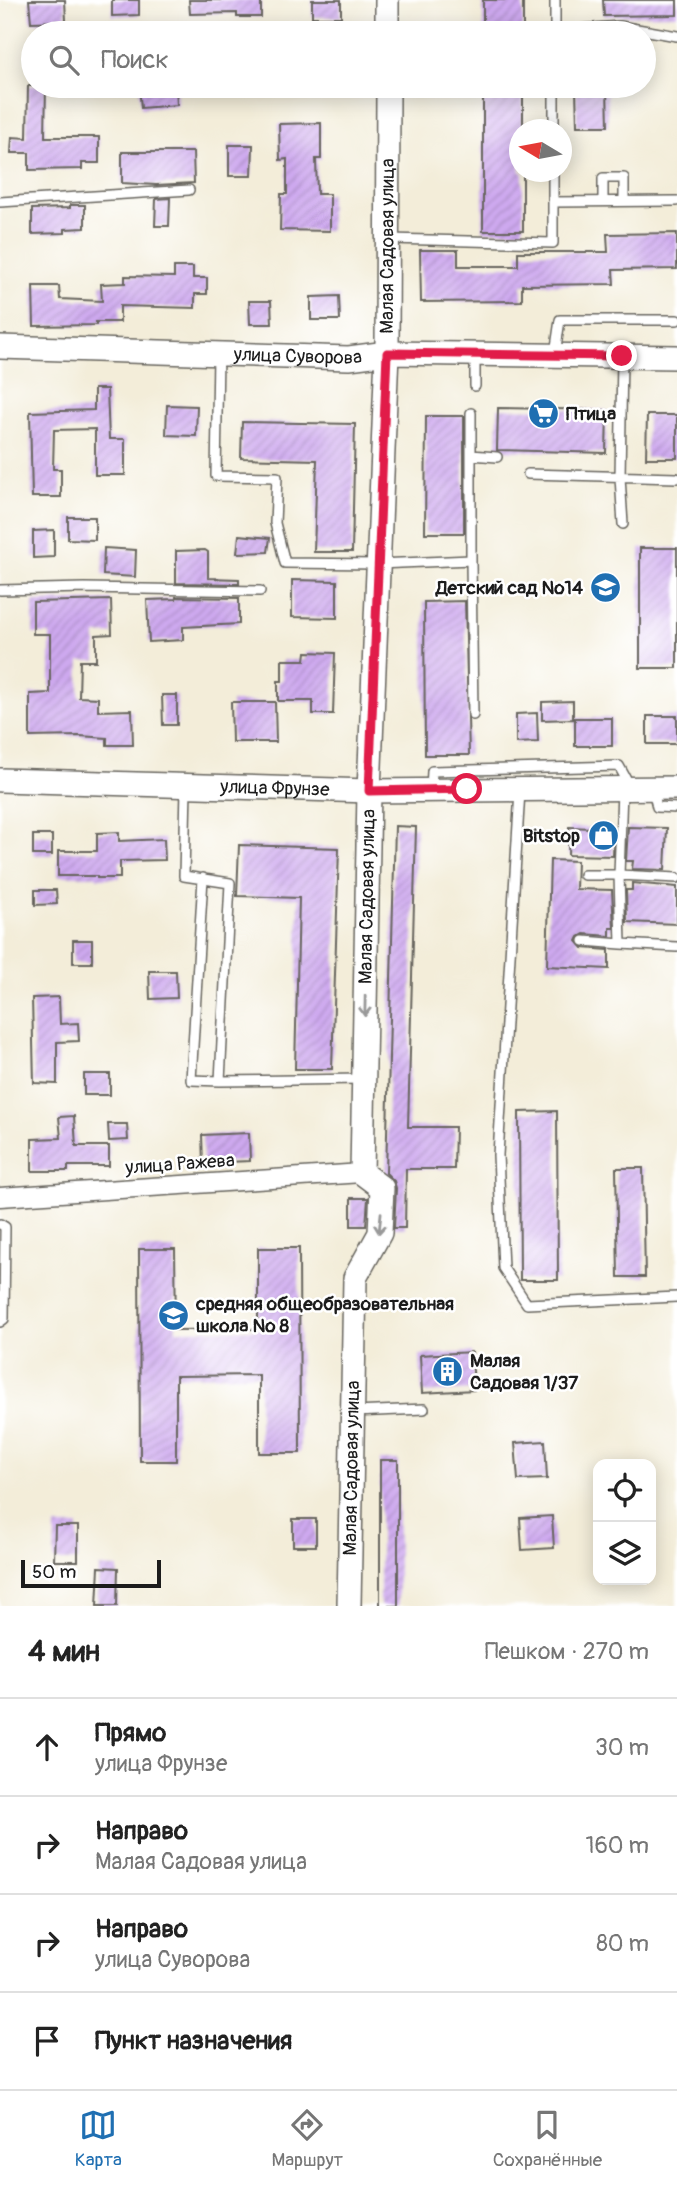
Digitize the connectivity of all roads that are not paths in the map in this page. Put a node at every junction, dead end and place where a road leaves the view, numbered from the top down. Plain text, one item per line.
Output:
1 (387, 0) edge
2 (555, 0) edge
3 (387, 21) edge
4 (555, 21) edge
5 (656, 32) edge
6 (677, 36) edge
7 (388, 98) edge
8 (554, 98) edge
9 (554, 119) edge
10 (553, 182) edge
11 (189, 190) dead end
12 (603, 201) junction
13 (624, 201) junction
14 (677, 201) edge
15 (0, 202) edge
16 (553, 202) junction
17 (388, 239) junction
18 (677, 320) edge
19 (0, 347) edge
20 (205, 348) junction
21 (387, 353) junction
22 (475, 354) junction
23 (554, 355) junction
24 (622, 356) junction
25 (677, 357) edge
26 (475, 386) dead end
27 (471, 413) dead end
28 (471, 455) junction
29 (497, 457) dead end
30 (528, 474) dead end
31 (620, 477) junction
32 (677, 478) edge
33 (623, 524) dead end
34 (471, 560) junction
35 (378, 564) junction
36 (0, 590) edge
37 (260, 591) dead end
38 (473, 715) dead end
39 (466, 779) junction
40 (0, 780) edge
41 (186, 786) junction
42 (635, 788) junction
43 (677, 788) edge
44 (520, 789) junction
45 (369, 791) junction
46 (677, 808) edge
47 (584, 875) dead end
48 (619, 875) junction
49 (203, 878) junction
50 (677, 878) edge
51 (584, 941) dead end
52 (621, 944) junction
53 (677, 947) edge
54 (364, 1079) junction
55 (220, 1081) junction
56 (362, 1173) junction
57 (0, 1197) edge
58 (0, 1224) edge
59 (677, 1297) edge
60 (0, 1322) edge
61 (424, 1409) dead end
62 (353, 1412) junction
63 (349, 1606) edge

1 - 3 street
2 - 4 lane
5 - 6 lane
7 - 17 street, Малая Садовая улица
8 - 9 lane
10 - 16 lane
11 - 15 lane
12 - 13 lane
12 - 13 lane
12 - 16 lane
13 - 14 lane
16 - 17 lane
17 - 21 street, Малая Садовая улица
18 - 23 lane
19 - 20 street, улица Суворова
20 - 21 street, улица Суворова
20 - 35 lane
21 - 22 street, улица Суворова
21 - 35 street, Малая Садовая улица
22 - 23 street, улица Суворова
22 - 26 lane
23 - 24 street, улица Суворова
24 - 25 street, улица Суворова
24 - 31 lane
27 - 28 lane
28 - 29 lane
28 - 34 lane
30 - 31 lane
31 - 32 lane
31 - 33 lane
34 - 35 lane
34 - 38 lane
35 - 45 street, Малая Садовая улица
36 - 37 lane
39 - 42 lane
39 - 44 street, улица Фрунзе
39 - 45 street, улица Фрунзе
40 - 41 street, улица Фрунзе
41 - 45 street, улица Фрунзе
41 - 49 lane
42 - 43 street, улица Фрунзе
42 - 44 street, улица Фрунзе
42 - 46 lane
42 - 48 lane
44 - 59 lane
45 -> 54 street, Малая Садовая улица
47 - 48 lane
48 - 50 lane
48 - 52 lane
49 - 55 lane
49 - 55 lane
51 - 52 lane
52 - 53 lane
54 - 55 lane
54 - 56 street, Малая Садовая улица
56 - 57 street, улица Ражева
56 -> 62 street, Малая Садовая улица
58 - 60 lane
61 - 62 lane
62 - 63 street, Малая Садовая улица

